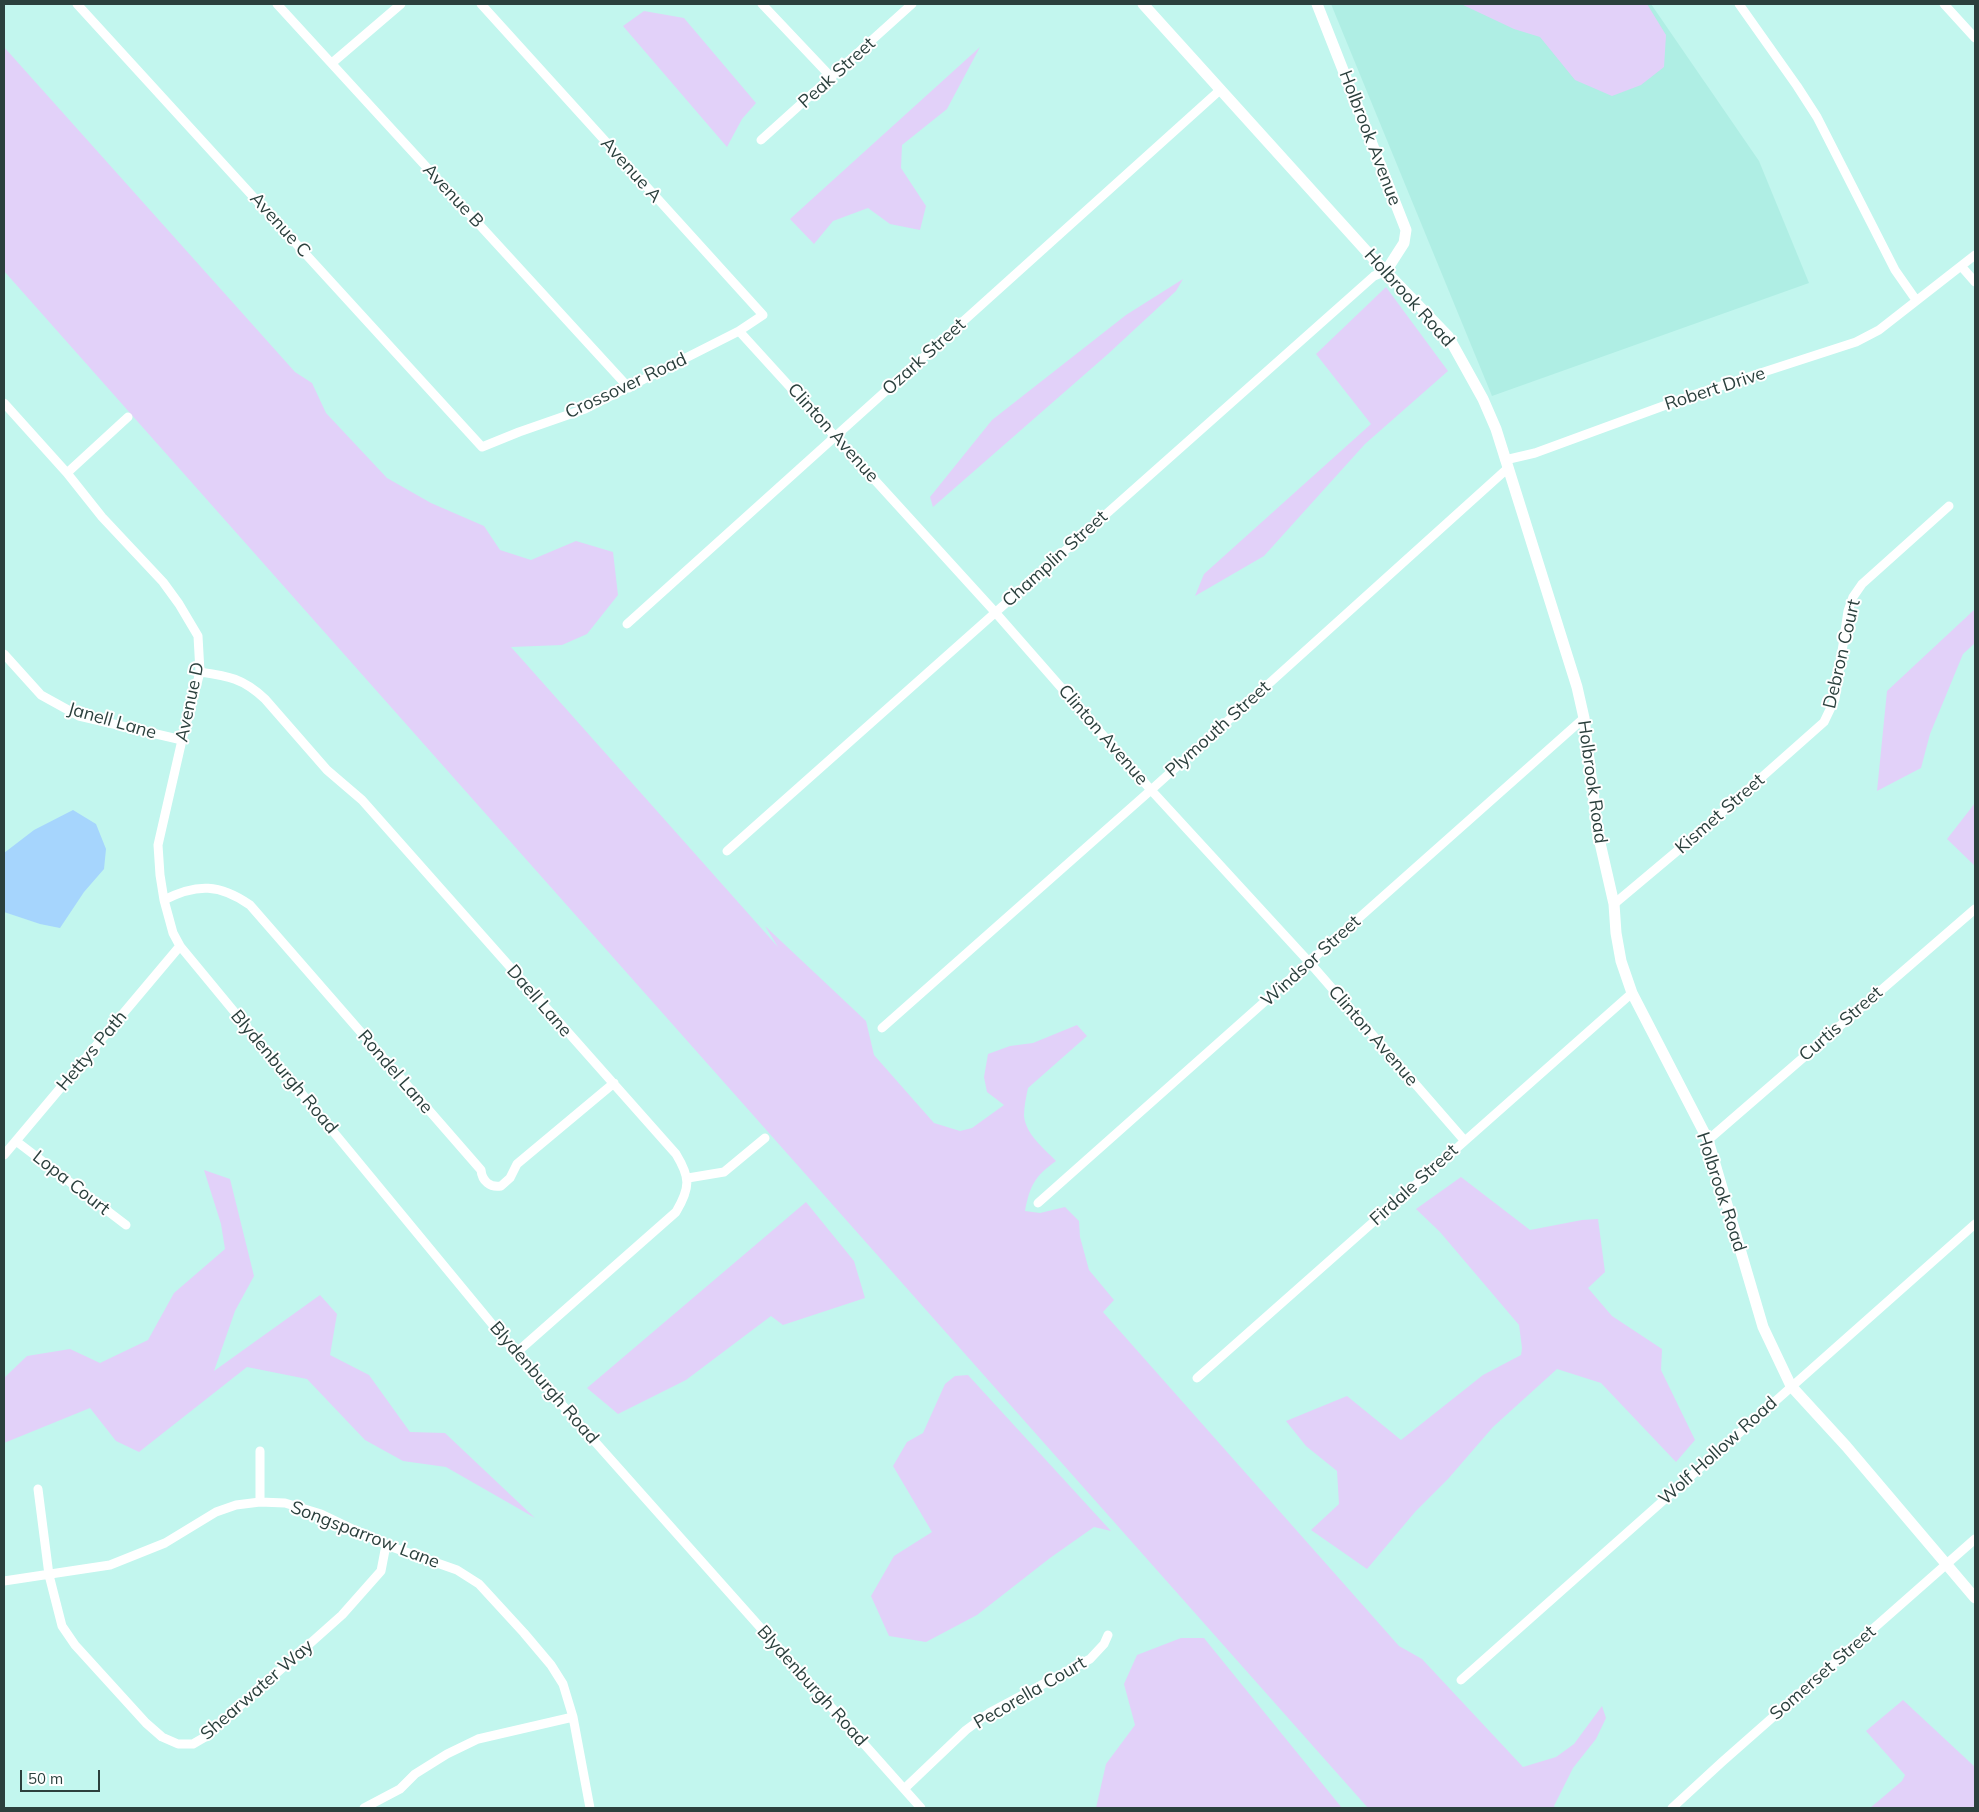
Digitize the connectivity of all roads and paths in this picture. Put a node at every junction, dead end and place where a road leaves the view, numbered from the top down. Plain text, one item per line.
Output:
1 (77, 4) edge
2 (278, 4) edge
3 (401, 4) edge
4 (481, 4) edge
5 (762, 4) edge
6 (912, 4) edge
7 (1143, 4) edge
8 (1317, 4) edge
9 (1739, 4) edge
10 (1944, 4) edge
11 (1975, 38) edge
12 (332, 64) junction
13 (832, 78) junction
14 (1220, 90) junction
15 (762, 140) dead end
16 (1975, 255) edge
17 (1961, 266) junction
18 (1386, 271) junction
19 (1975, 282) edge
20 (1914, 298) junction
21 (739, 331) junction
22 (629, 388) junction
23 (4, 403) edge
24 (128, 418) dead end
25 (836, 436) junction
26 (482, 447) joint
27 (1506, 464) junction
28 (67, 473) junction
29 (1949, 506) dead end
30 (995, 612) junction
31 (627, 624) dead end
32 (4, 654) edge
33 (200, 672) junction
34 (1584, 718) junction
35 (1824, 722) joint
36 (182, 740) junction
37 (1151, 790) junction
38 (728, 851) dead end
39 (164, 900) junction
40 (1614, 904) junction
41 (1975, 909) edge
42 (180, 946) junction
43 (1310, 963) junction
44 (1632, 993) junction
45 (882, 1028) dead end
46 (614, 1083) junction
47 (765, 1138) dead end
48 (1464, 1140) junction
49 (1708, 1140) junction
50 (16, 1141) junction
51 (4, 1155) edge
52 (688, 1178) junction
53 (1038, 1203) dead end
54 (1975, 1224) edge
55 (126, 1225) dead end
56 (516, 1353) junction
57 (1197, 1378) dead end
58 (1791, 1386) junction
59 (260, 1451) dead end
60 (38, 1489) dead end
61 (260, 1502) junction
62 (1975, 1539) edge
63 (386, 1545) junction
64 (1946, 1564) junction
65 (49, 1575) junction
66 (4, 1581) edge
67 (1975, 1598) edge
68 (1108, 1634) dead end
69 (1461, 1680) dead end
70 (573, 1718) junction
71 (904, 1788) junction
72 (364, 1808) edge
73 (590, 1808) edge
74 (922, 1808) edge
75 (1672, 1808) edge

1 - 26 street, Avenue C
2 - 12 street, Avenue B
3 - 12 street
4 - 21 street, Avenue A
5 - 13 street
6 - 13 street, Peak Street
7 - 14 street, Holbrook Road
8 - 18 street, Holbrook Avenue
9 - 20 street
10 - 11 street
12 - 22 street, Avenue B
13 - 15 street, Peak Street
14 - 18 street, Holbrook Road
14 - 25 street, Ozark Street
16 - 17 street, Robert Drive
17 - 19 street
17 - 20 street, Robert Drive
18 - 27 street, Holbrook Road
18 - 30 street, Champlin Street
20 - 27 street, Robert Drive
21 - 22 street, Crossover Road
21 - 25 street, Clinton Avenue
22 - 26 street, Crossover Road
23 - 28 street, Avenue D
24 - 28 street
25 - 30 street, Clinton Avenue
25 - 31 street, Ozark Street
27 - 34 street, Holbrook Road
27 - 37 street, Plymouth Street
28 - 33 street, Avenue D
29 - 35 street, Debron Court
30 - 37 street, Clinton Avenue
30 - 38 street, Champlin Street
32 - 36 street, Janell Lane
33 - 36 street, Avenue D
33 - 46 street, Daell Lane
34 - 40 street, Holbrook Road
34 - 43 street, Windsor Street
35 - 40 street, Kismet Street
36 - 39 street, Avenue D
37 - 43 street, Clinton Avenue
37 - 45 street, Plymouth Street
39 - 42 street, Avenue D
39 - 46 street, Rondel Lane
40 - 44 street, Holbrook Road
41 - 49 street, Curtis Street
42 - 50 street, Hettys Path
42 - 56 street, Blydenburgh Road
43 - 48 street, Clinton Avenue
43 - 53 street, Windsor Street
44 - 48 street, Firdale Street
44 - 49 street, Holbrook Road
46 - 52 street, Daell Lane
47 - 52 street
48 - 57 street, Firdale Street
49 - 58 street, Holbrook Road
50 - 51 street, Hettys Path
50 - 55 street, Lopa Court
52 - 56 street
54 - 58 street, Wolf Hollow Road
56 - 71 street, Blydenburgh Road
58 - 64 street, Holbrook Road
58 - 69 street, Wolf Hollow Road
59 - 61 street
60 - 65 street
61 - 63 street, Songsparrow Lane
61 - 65 street, Songsparrow Lane
62 - 64 street, Somerset Street
63 - 65 street, Shearwater Way
63 - 70 street, Songsparrow Lane
64 - 67 street, Holbrook Road
64 - 75 street, Somerset Street
65 - 66 street, Songsparrow Lane
68 - 71 street, Pecorella Court
70 - 72 street
70 - 73 street, Songsparrow Lane
71 - 74 street, Blydenburgh Road

